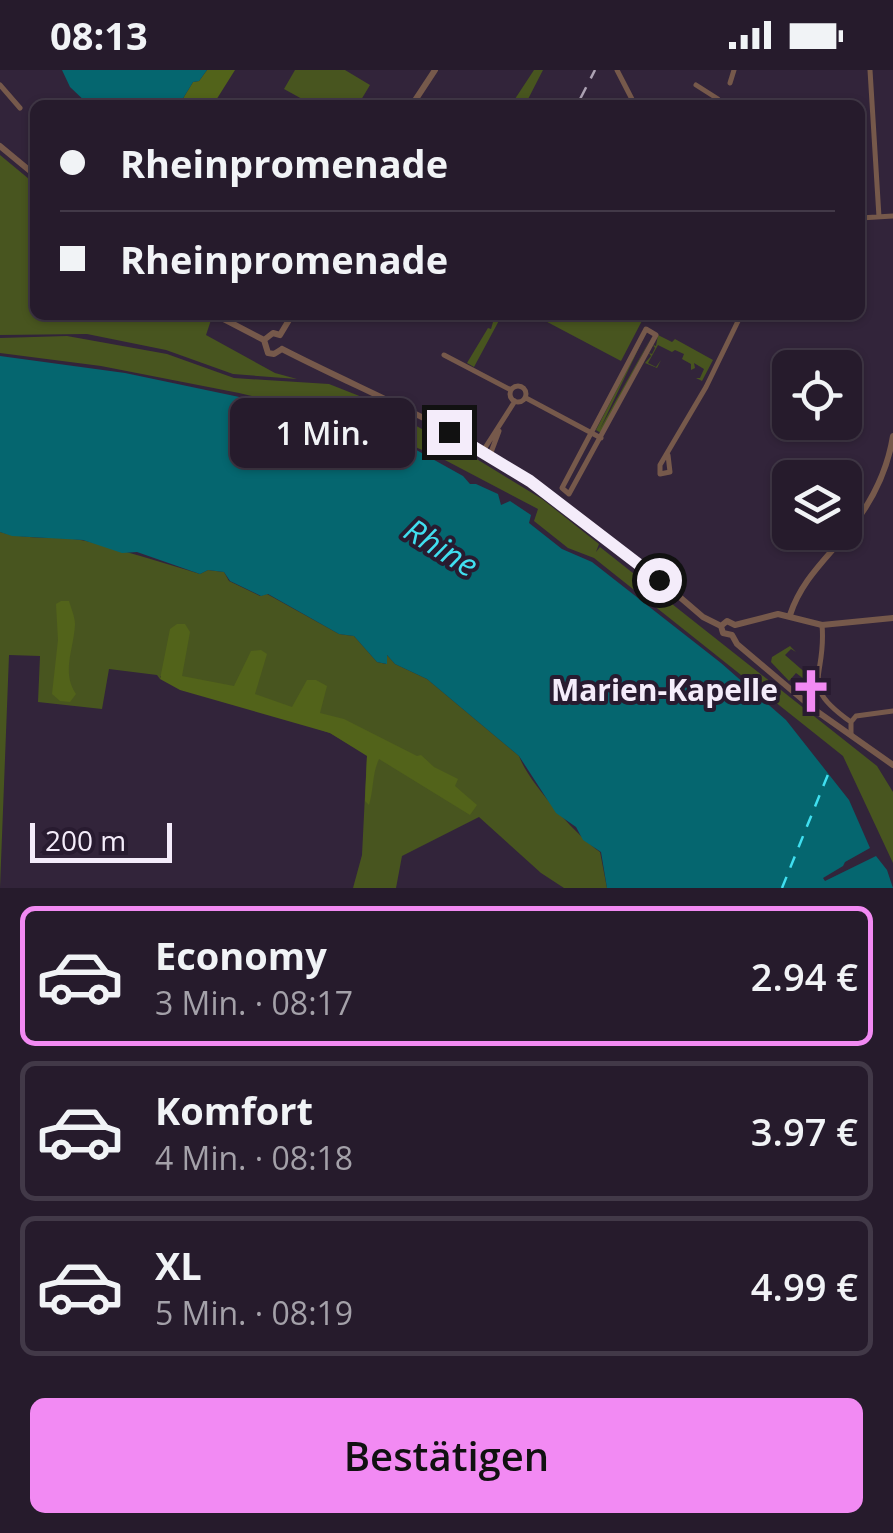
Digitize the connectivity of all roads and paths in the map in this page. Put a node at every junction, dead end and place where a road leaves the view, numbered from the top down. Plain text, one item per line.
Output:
1 (435, 70) edge
2 (617, 70) edge
3 (734, 70) edge
4 (870, 70) edge
5 (730, 83) dead end
6 (0, 85) edge
7 (696, 85) dead end
8 (415, 100) edge
9 (632, 100) edge
10 (718, 100) dead end
11 (20, 108) dead end
12 (0, 146) edge
13 (30, 171) edge
14 (893, 216) edge
15 (879, 217) junction
16 (865, 218) edge
17 (226, 320) edge
18 (289, 320) edge
19 (738, 320) edge
20 (280, 336) junction
21 (264, 340) junction
22 (282, 350) junction
23 (444, 354) dead end
24 (511, 390) junction
25 (526, 398) junction
26 (514, 401) junction
27 (591, 433) junction
28 (893, 436) edge
29 (601, 438) junction
30 (486, 453) junction
31 (668, 455) dead end
32 (790, 615) junction
33 (893, 618) edge
34 (735, 625) junction
35 (822, 625) junction
36 (721, 626) junction
37 (732, 635) junction
38 (893, 711) edge
39 (851, 722) junction
40 (850, 736) junction
41 (893, 765) edge

1 - 8 street
2 - 9 street
3 - 5 street
4 - 15 street
6 - 11 street
7 - 10 street
12 - 13 street
14 - 15 street
15 - 16 street
17 - 21 street
18 - 20 street
19 - 31 street
20 - 21 street
20 - 22 street
21 - 22 street
22 - 30 street
23 - 24 street
24 - 25 street
24 - 26 street
25 - 26 street
25 - 27 street
26 - 30 street
27 - 29 street
27 - 29 street
27 - 29 street
28 - 32 street
30 - 36 street
32 - 34 street
32 - 35 street
33 - 35 street
34 - 36 street
34 - 37 street
35 - 39 street
36 - 37 street
37 - 40 street
38 - 39 street
39 - 40 street
40 - 41 street

